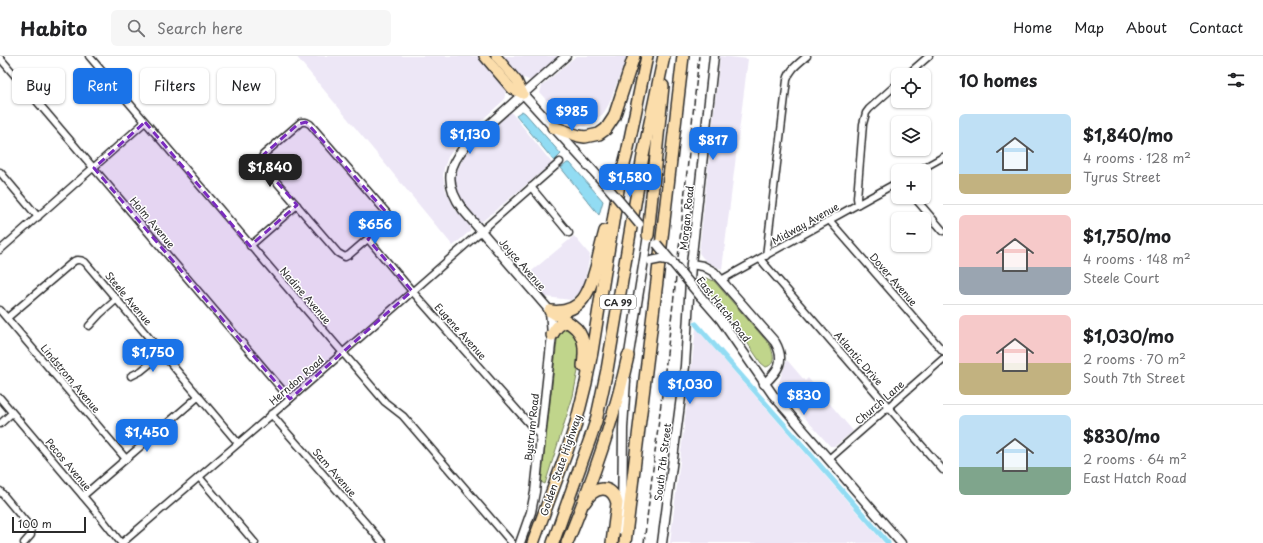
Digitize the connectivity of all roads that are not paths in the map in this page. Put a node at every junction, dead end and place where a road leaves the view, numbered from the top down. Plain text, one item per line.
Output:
1 (89, 56) edge
2 (484, 56) edge
3 (496, 56) edge
4 (566, 56) edge
5 (634, 56) edge
6 (647, 56) edge
7 (664, 56) edge
8 (667, 56) edge
9 (683, 56) edge
10 (714, 56) edge
11 (807, 56) edge
12 (929, 56) edge
13 (0, 58) edge
14 (915, 68) edge
15 (891, 89) edge
16 (523, 94) junction
17 (145, 122) junction
18 (553, 127) junction
19 (943, 157) edge
20 (560, 162) dead end
21 (930, 164) edge
22 (94, 168) junction
23 (0, 173) edge
24 (619, 184) junction
25 (891, 186) edge
26 (531, 187) junction
27 (858, 204) junction
28 (920, 204) edge
29 (296, 205) junction
30 (38, 217) junction
31 (830, 221) junction
32 (481, 230) junction
33 (943, 231) edge
34 (568, 233) dead end
35 (648, 235) junction
36 (368, 239) junction
37 (250, 246) junction
38 (0, 250) edge
39 (763, 257) junction
40 (672, 261) junction
41 (691, 264) junction
42 (641, 274) junction
43 (721, 280) junction
44 (412, 291) junction
45 (117, 299) junction
46 (0, 310) edge
47 (550, 311) junction
48 (7, 318) junction
49 (567, 322) junction
50 (89, 326) dead end
51 (552, 335) junction
52 (943, 351) edge
53 (342, 352) junction
54 (163, 353) junction
55 (628, 356) junction
56 (943, 359) edge
57 (131, 376) dead end
58 (764, 384) junction
59 (199, 396) junction
60 (0, 398) edge
61 (290, 399) junction
62 (888, 407) junction
63 (12, 413) junction
64 (271, 414) junction
65 (0, 424) edge
66 (575, 427) junction
67 (540, 436) junction
68 (238, 444) junction
69 (126, 458) junction
70 (829, 459) junction
71 (943, 470) edge
72 (199, 477) junction
73 (0, 491) edge
74 (83, 496) junction
75 (578, 516) junction
76 (24, 543) edge
77 (122, 543) edge
78 (255, 543) edge
79 (383, 543) edge
80 (512, 543) edge
81 (520, 543) edge
82 (533, 543) edge
83 (553, 543) edge
84 (567, 543) edge
85 (612, 543) edge
86 (624, 543) edge
87 (662, 543) edge
88 (901, 543) edge

1 - 17 street, Nadine Avenue
2 - 16 main road, East Hatch Road
3 - 16 main road, East Hatch Road
4 - 16 main road
5 - 18 highway
6 - 24 highway, Golden State Highway / CA 99
7 - 83 highway, Golden State Highway / CA 99
8 - 35 highway
9 - 86 highway
10 - 41 main road, Morgan Road
11 - 39 street
12 - 14 street
13 - 22 street, Holm Avenue
15 - 27 street
16 - 18 main road, East Hatch Road
16 - 32 main road
17 - 22 street
17 - 37 street, Nadine Avenue
18 - 35 main road, East Hatch Road, bridge
19 - 21 street
20 - 26 street, Herndon Road
22 - 30 street
22 - 61 street, Holm Avenue
23 - 30 street
24 - 47 highway
24 - 66 highway, Golden State Highway / CA 99
25 - 27 street, Midway Avenue
26 - 32 street, Herndon Road
26 - 34 street
27 - 31 street, Midway Avenue
28 - 33 street
29 - 36 street
29 - 36 street
29 - 37 street
30 - 38 street
31 - 39 street, Midway Avenue
31 - 52 street, Dover Avenue
32 - 44 street, Herndon Road
32 - 47 main road, Joyce Avenue
35 - 40 main road, East Hatch Road, bridge
35 - 42 main road
36 - 44 street, Eugene Avenue
37 - 53 street, Nadine Avenue
39 - 43 street, Midway Avenue
39 - 62 street, Atlantic Drive
40 - 42 main road, bridge
40 - 58 main road, East Hatch Road, bridge
41 - 43 main road, Morgan Road
41 - 87 main road, South 7th Street
42 - 55 main road
43 - 58 main road, Morgan Road
44 - 53 street, Herndon Road
44 - 67 street, Eugene Avenue
45 - 48 street, Steele Avenue
45 - 50 street
45 - 54 street, Steele Avenue
46 - 48 street, Lindstrom Avenue
47 - 49 highway
47 - 51 main road, Bystrum Road
48 - 69 street, Lindstrom Avenue
49 - 51 highway
49 - 66 highway
51 - 67 main road, Bystrum Road
53 - 61 street, Herndon Road
53 - 80 street, Nadine Avenue
54 - 57 street
54 - 59 street, Steele Avenue
55 - 75 highway
55 - 86 main road
56 - 62 street, Church Lane
58 - 70 main road, East Hatch Road
59 - 68 street, Steele Avenue
59 - 69 street
60 - 63 street, Pecos Avenue
61 - 64 street, Herndon Road
62 - 70 street, Church Lane
62 - 71 street, Atlantic Drive
63 - 65 street
63 - 74 street, Pecos Avenue
64 - 68 street, Herndon Road
64 - 79 street, Sam Avenue
66 - 82 highway, Golden State Highway / CA 99
67 - 81 main road, Bystrum Road
68 - 72 street, Herndon Road
69 - 74 street
70 - 88 main road, East Hatch Road
72 - 77 street, Herndon Road
72 - 78 street
73 - 76 street
74 - 77 street, Pecos Avenue
75 - 84 highway
75 - 85 highway

